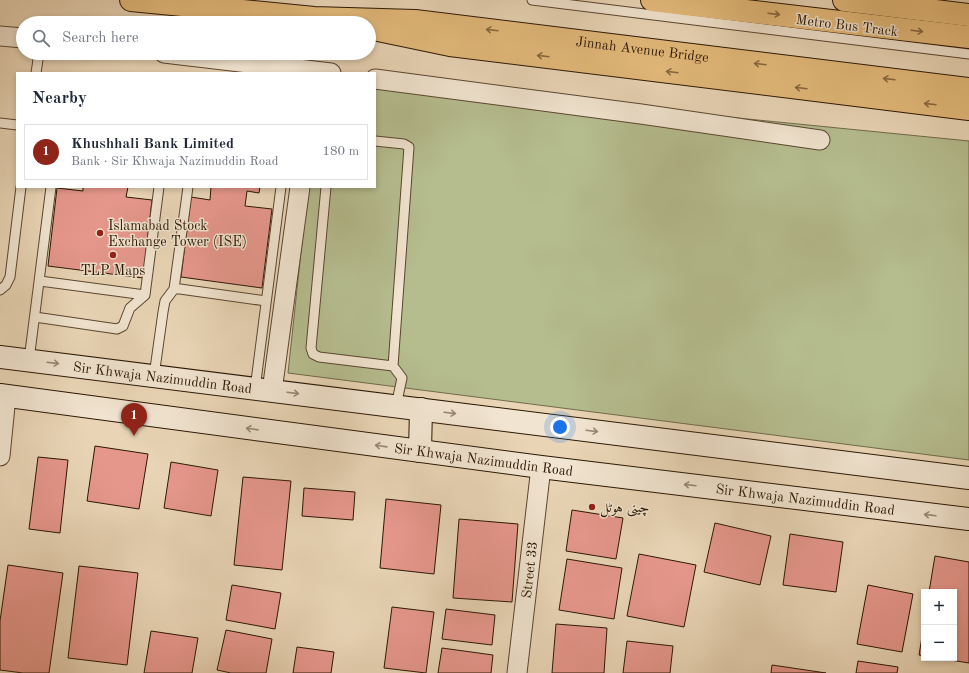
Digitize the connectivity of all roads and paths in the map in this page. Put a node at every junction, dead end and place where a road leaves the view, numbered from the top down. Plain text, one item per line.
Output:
1 (131, 0) edge
2 (532, 0) edge
3 (652, 0) edge
4 (844, 0) edge
5 (969, 15) edge
6 (277, 16) edge
7 (376, 20) edge
8 (376, 30) edge
9 (0, 36) edge
10 (16, 37) edge
11 (969, 37) edge
12 (969, 54) edge
13 (37, 60) edge
14 (239, 60) edge
15 (304, 66) edge
16 (36, 72) edge
17 (327, 72) edge
18 (376, 79) edge
19 (967, 104) edge
20 (0, 123) edge
21 (16, 125) edge
22 (820, 140) dead end
23 (376, 141) edge
24 (21, 188) edge
25 (51, 188) edge
26 (159, 188) edge
27 (188, 188) edge
28 (281, 188) edge
29 (300, 188) edge
30 (326, 188) edge
31 (40, 281) junction
32 (174, 289) junction
33 (0, 290) edge
34 (145, 295) junction
35 (266, 301) junction
36 (35, 317) junction
37 (0, 357) edge
38 (29, 360) junction
39 (393, 366) junction
40 (154, 376) junction
41 (263, 390) junction
42 (3, 396) edge
43 (396, 406) junction
44 (422, 409) junction
45 (420, 451) junction
46 (0, 456) edge
47 (541, 467) junction
48 (969, 478) edge
49 (969, 519) edge
50 (517, 673) edge

1 - 6 main road
2 - 12 lane, Metro Bus Track
3 -> 11 main road
4 - 5 main road
19 -> 7 main road, Jinnah Avenue Bridge
19 -> 8 main road
9 - 10 street
13 - 16 lane
14 - 15 street
15 - 17 street
18 - 22 street
20 - 21 lane
23 - 39 lane
24 - 33 lane
25 - 31 lane
26 - 34 lane
27 - 32 lane
28 - 35 lane
29 - 41 street
30 - 39 lane
31 - 34 lane
31 - 36 lane
32 - 35 lane
32 - 40 lane
34 - 36 lane
35 - 41 lane
36 - 38 lane
37 - 38 main road, Sir Khwaja Nazimuddin Road
38 -> 40 main road, Sir Khwaja Nazimuddin Road
39 - 43 lane
40 - 41 main road, Sir Khwaja Nazimuddin Road
41 -> 43 main road, Sir Khwaja Nazimuddin Road
45 -> 42 main road, Sir Khwaja Nazimuddin Road
42 - 46 street
43 - 44 main road, Sir Khwaja Nazimuddin Road
44 - 45 main road
44 -> 48 main road, Sir Khwaja Nazimuddin Road
45 - 47 main road, Sir Khwaja Nazimuddin Road
49 -> 47 main road, Sir Khwaja Nazimuddin Road
47 - 50 street, Street 33

